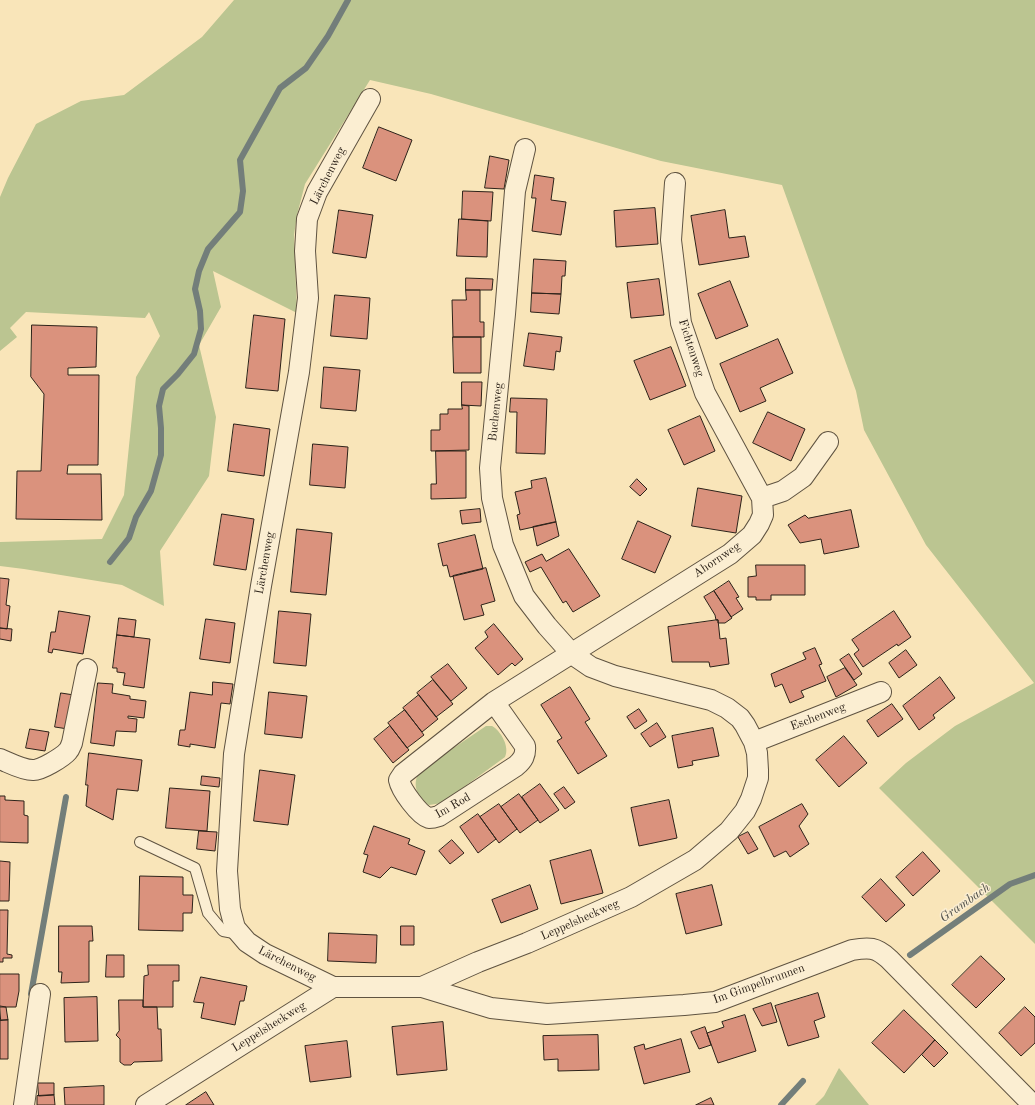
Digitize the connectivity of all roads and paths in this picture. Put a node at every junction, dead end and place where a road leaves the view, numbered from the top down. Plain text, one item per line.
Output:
1 (370, 99) dead end
2 (525, 148) dead end
3 (675, 183) dead end
4 (828, 442) dead end
5 (762, 498) junction
6 (572, 654) junction
7 (87, 669) dead end
8 (881, 692) dead end
9 (494, 702) junction
10 (754, 742) junction
11 (0, 759) edge
12 (140, 842) dead end
13 (241, 935) junction
14 (333, 987) junction
15 (422, 987) junction
16 (40, 994) dead end
17 (1023, 1102) edge
18 (24, 1105) edge
19 (146, 1105) edge

1 - 13 street, Lärchenweg
2 - 6 street, Buchenweg
3 - 5 street, Fichtenweg
4 - 5 street
5 - 6 street, Ahornweg
6 - 9 street, Im Rod
6 - 10 street, Leppelsheckweg
7 - 11 street
8 - 10 street, Eschenweg
9 - 9 street, Im Rod
10 - 15 street, Leppelsheckweg
12 - 13 lane
13 - 14 street, Lärchenweg
14 - 15 street, Leppelsheckweg
14 - 19 street, Leppelsheckweg
15 - 17 street, Im Gimpelbrunnen
16 - 18 street

